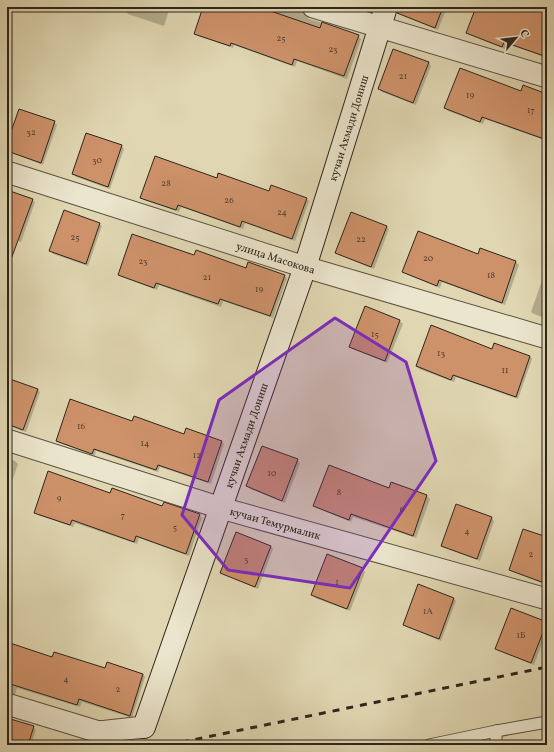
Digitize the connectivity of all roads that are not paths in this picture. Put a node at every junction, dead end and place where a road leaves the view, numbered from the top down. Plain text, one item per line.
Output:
1 (312, 7) edge
2 (383, 17) edge
3 (547, 78) edge
4 (7, 172) edge
5 (305, 267) junction
6 (547, 338) edge
7 (7, 440) edge
8 (221, 508) junction
9 (547, 599) edge
10 (7, 704) edge
11 (547, 722) edge
12 (144, 727) joint
13 (496, 731) junction
14 (429, 745) edge
15 (496, 745) edge

1 - 2 street
2 - 3 street
2 - 5 street, кучаи Ахмади Дониш
4 - 5 street, улица Масокова
5 - 6 street, улица Масокова
5 - 8 street, кучаи Ахмади Дониш
7 - 8 street, кучаи Темурмалик
8 - 9 street, кучаи Темурмалик
8 - 12 street, кучаи Ахмади Дониш
10 - 12 street, кучаи Ахмади Дониш
11 - 13 lane
13 - 14 lane
13 - 15 lane

